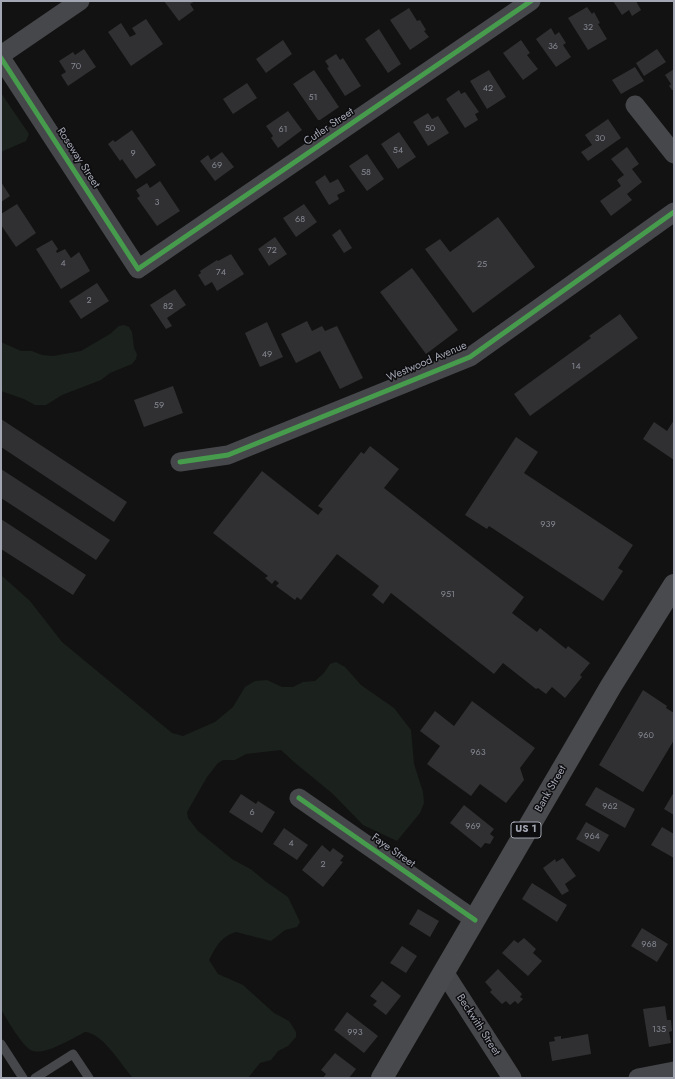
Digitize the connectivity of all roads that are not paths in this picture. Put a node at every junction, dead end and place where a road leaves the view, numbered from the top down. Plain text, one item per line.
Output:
1 (80, 1) edge
2 (531, 1) edge
3 (1, 55) edge
4 (1, 58) edge
5 (635, 105) dead end
6 (674, 154) edge
7 (674, 212) edge
8 (138, 269) joint
9 (180, 462) dead end
10 (674, 585) edge
11 (299, 798) dead end
12 (474, 920) junction
13 (444, 972) junction
14 (1, 1044) edge
15 (674, 1071) edge
16 (23, 1078) edge
17 (35, 1078) edge
18 (89, 1078) edge
19 (382, 1078) edge
20 (512, 1078) edge
21 (638, 1078) edge

1 - 3 street
2 - 8 street, Cutler Street
4 - 8 street, Roseway Street
5 - 6 street
7 - 9 street, Westwood Avenue
10 - 12 main road, Bank Street / US 1
11 - 12 street, Faye Street
12 - 13 main road, Bank Street / US 1
13 - 19 main road, Bank Street / US 1
13 - 20 street, Beckwith Street
14 - 16 lane
15 - 21 street
17 - 18 lane

